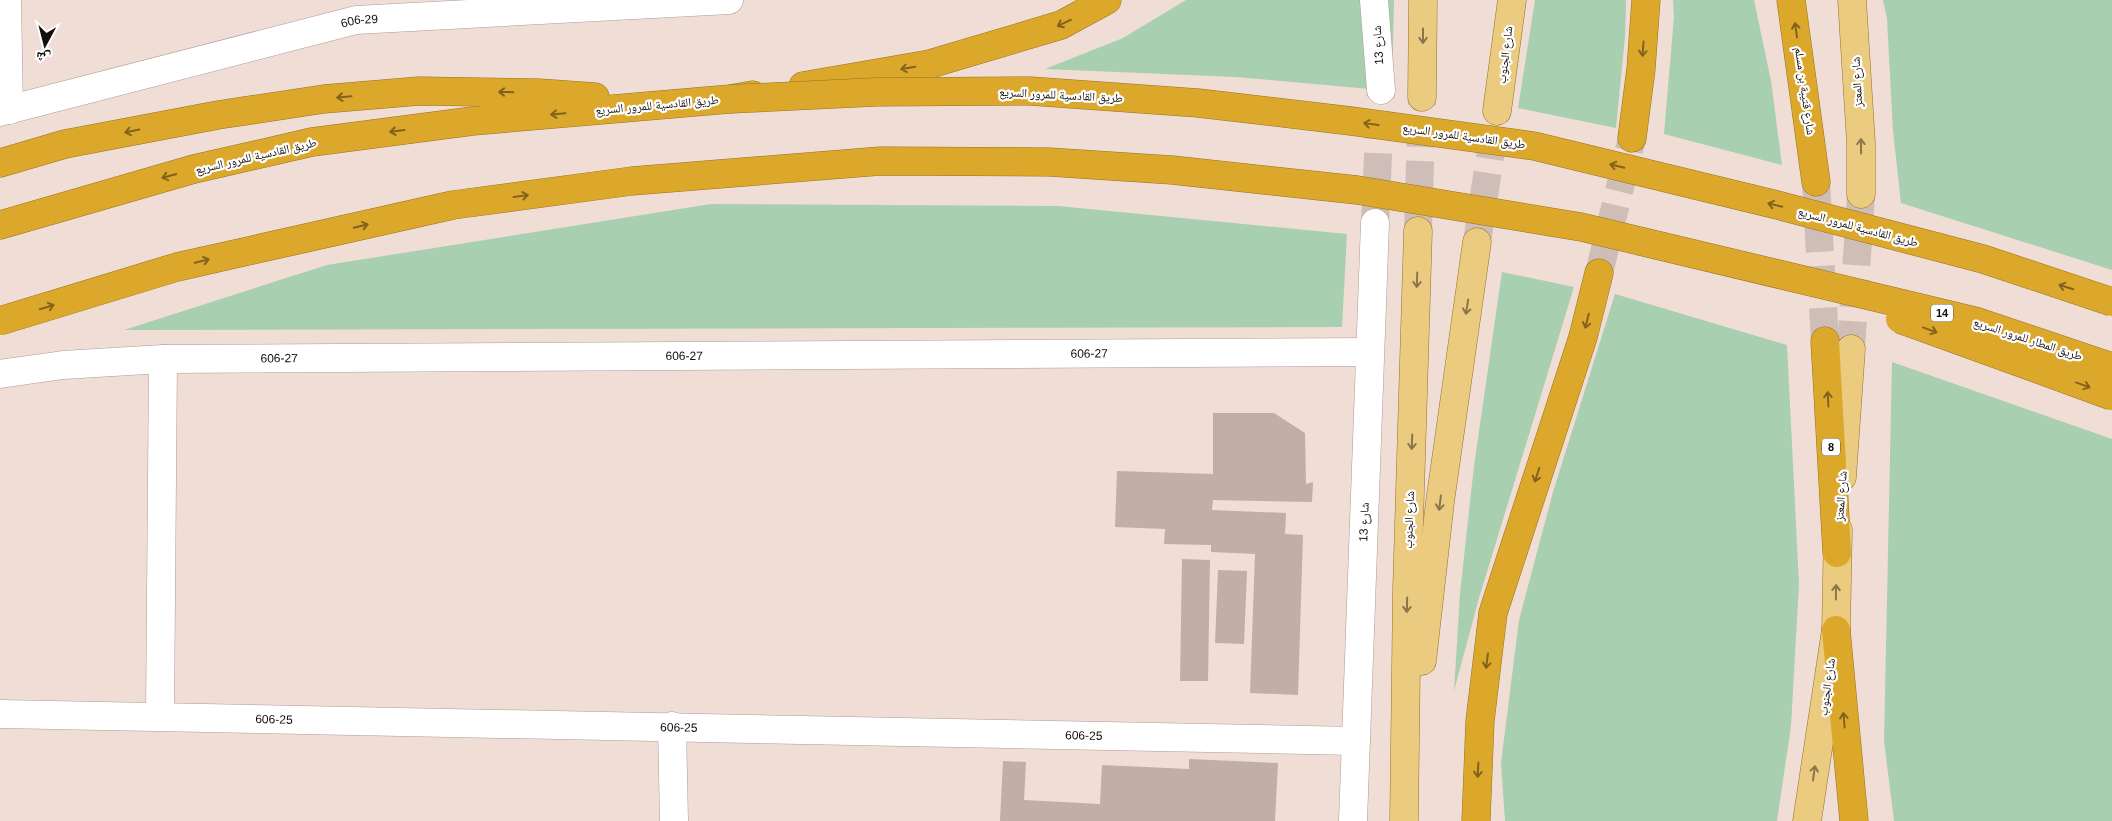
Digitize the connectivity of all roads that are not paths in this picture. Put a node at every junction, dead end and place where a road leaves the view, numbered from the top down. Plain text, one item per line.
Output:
1 (7, 0) edge
2 (729, 0) edge
3 (1107, 0) edge
4 (1374, 0) edge
5 (1424, 0) edge
6 (1512, 0) edge
7 (1646, 0) edge
8 (1791, 0) edge
9 (1852, 0) edge
10 (356, 10) edge
11 (1423, 84) tunnel mouth
12 (1381, 90) tunnel mouth
13 (730, 99) junction
14 (677, 103) junction
15 (4, 111) edge
16 (1497, 111) tunnel mouth
17 (1632, 138) tunnel mouth
18 (0, 162) edge
19 (1816, 182) tunnel mouth
20 (1861, 194) tunnel mouth
21 (1375, 223) tunnel mouth
22 (0, 225) edge
23 (1418, 231) tunnel mouth
24 (1477, 242) tunnel mouth
25 (1769, 271) junction
26 (1599, 273) tunnel mouth
27 (2112, 302) edge
28 (0, 321) edge
29 (1825, 341) tunnel mouth
30 (1851, 349) tunnel mouth
31 (1369, 352) junction
32 (163, 359) junction
33 (2112, 367) edge
34 (0, 374) edge
35 (2112, 396) edge
36 (1837, 553) junction
37 (1836, 630) junction
38 (0, 714) edge
39 (160, 716) junction
40 (672, 726) junction
41 (1356, 741) junction
42 (1405, 815) edge
43 (674, 821) edge
44 (1353, 821) edge
45 (1476, 821) edge
46 (1807, 821) edge
47 (1854, 821) edge

1 - 15 street
2 - 10 street, 606-29
3 -> 13 highway, bridge
4 - 12 street, شارع 13
5 -> 11 main road
6 - 16 main road, شارع الجنوب
7 -> 17 highway
19 -> 8 highway, شارع قتيبة بن مسلم
20 -> 9 main road, شارع المعتز
10 - 15 street, 606-29
13 - 14 highway, طريق القادسية للمرور السريع
27 -> 13 highway, طريق القادسية للمرور السريع, bridge
14 -> 18 highway
14 -> 22 highway, طريق القادسية للمرور السريع
21 - 31 street, شارع 13
23 -> 42 main road, شارع الجنوب
24 -> 42 main road, شارع الجنوب
28 -> 25 highway, bridge
25 - 33 highway, طريق المطار للمرور السريع / 14, bridge
25 -> 35 highway, bridge
26 -> 45 highway
36 -> 29 highway, 8
30 - 36 main road, شارع المعتز
31 - 32 street, 606-27
31 - 41 street, شارع 13
32 - 34 street, 606-27
32 - 39 street
37 -> 36 main road, شارع الجنوب
46 -> 37 main road, شارع الجنوب
47 -> 37 highway
38 - 39 street, 606-25
39 - 40 street, 606-25
40 - 41 street, 606-25
40 - 43 street
41 - 44 street, شارع 13

